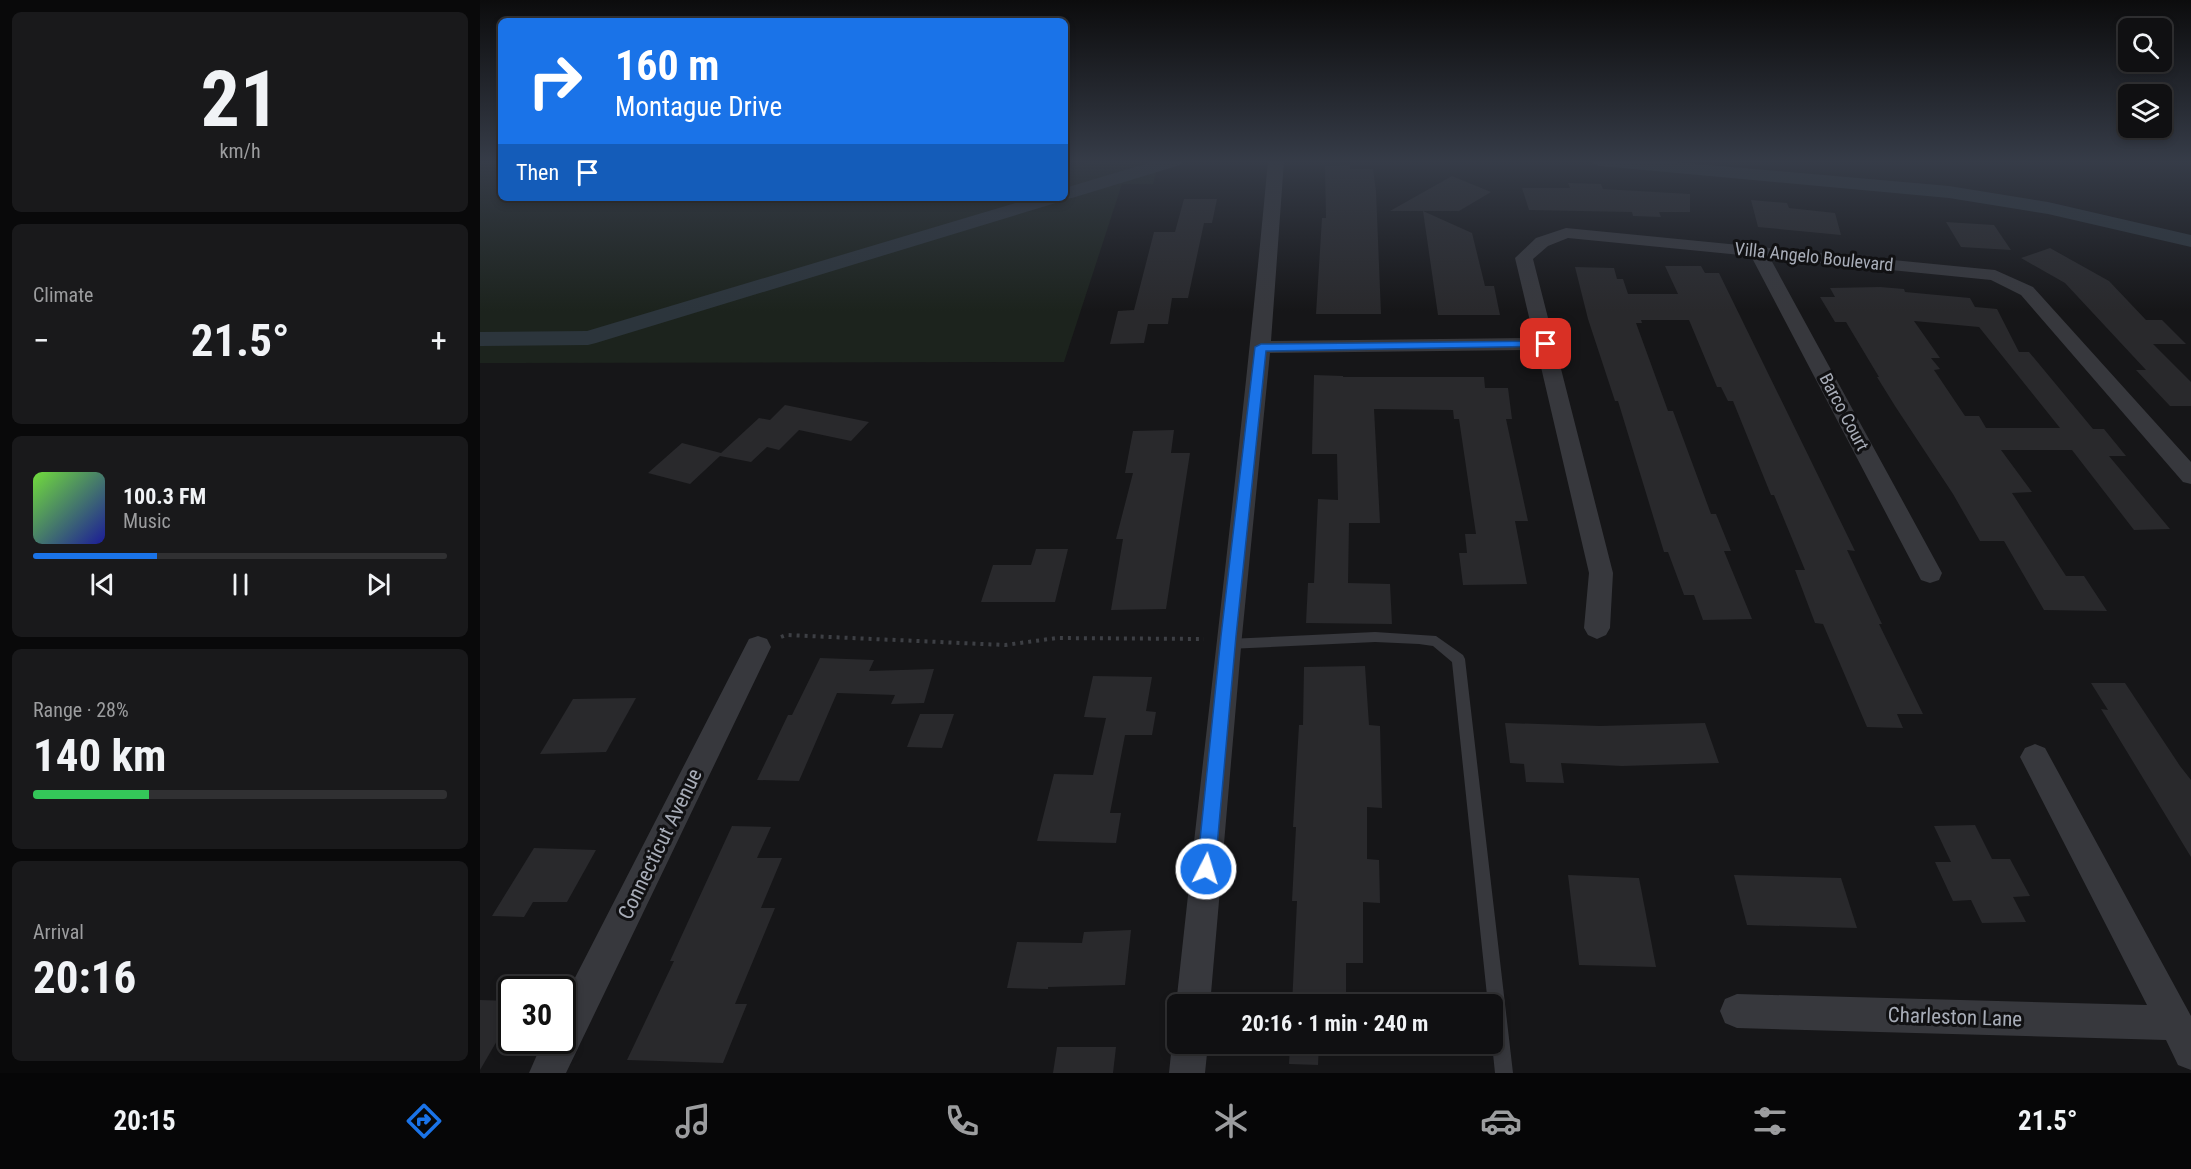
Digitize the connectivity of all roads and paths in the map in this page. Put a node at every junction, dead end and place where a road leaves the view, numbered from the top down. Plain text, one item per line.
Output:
1 (1272, 211) edge
2 (1757, 251) junction
3 (1546, 344) junction
4 (1261, 347) junction
5 (2165, 447) junction
6 (2191, 447) edge
7 (2191, 476) edge
8 (1930, 573) dead end
9 (1597, 628) dead end
10 (1228, 644) junction
11 (758, 646) joint
12 (2035, 757) dead end
13 (1194, 994) edge
14 (1737, 1011) dead end
15 (576, 1013) edge
16 (2183, 1038) edge
17 (556, 1054) edge
18 (1189, 1054) edge
19 (547, 1073) edge
20 (1187, 1073) edge
21 (1504, 1073) edge

1 - 4 street
2 - 3 street, Villa Angelo Boulevard
2 - 5 street, Villa Angelo Boulevard
2 - 8 street, Barco Court
3 - 4 street
3 - 9 street, Villa Angelo Boulevard
4 - 10 street
5 - 6 street
5 - 7 street, Villa Angelo Boulevard
10 - 11 path
10 - 13 street
10 - 21 lane
11 - 15 street, Connecticut Avenue
12 - 16 street, Charleston Lane
14 - 16 street, Charleston Lane
17 - 19 street, Connecticut Avenue
18 - 20 street

